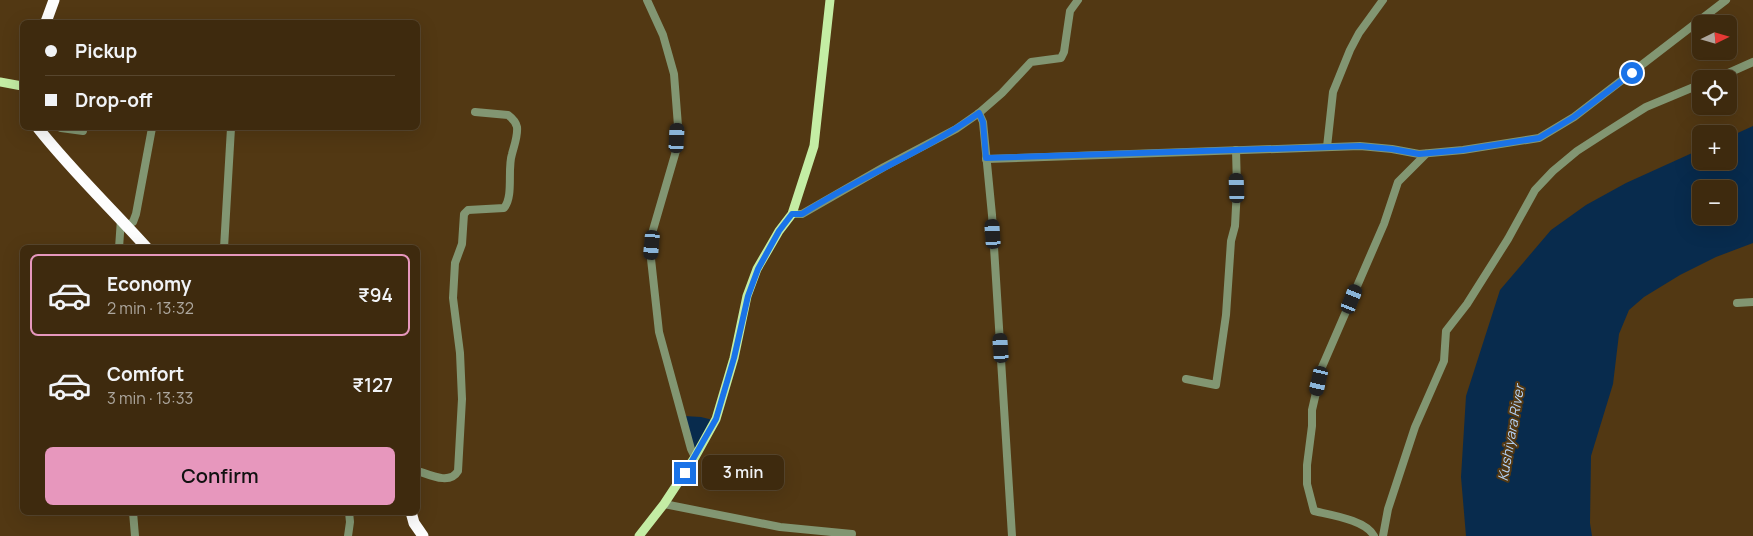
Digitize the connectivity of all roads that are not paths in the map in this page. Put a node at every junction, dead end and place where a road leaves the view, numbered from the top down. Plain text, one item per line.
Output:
1 (54, 0) edge
2 (647, 0) edge
3 (830, 0) edge
4 (1078, 0) edge
5 (1383, 0) edge
6 (1726, 0) edge
7 (47, 20) edge
8 (1753, 62) edge
9 (1735, 70) edge
10 (0, 82) edge
11 (20, 86) edge
12 (1692, 88) edge
13 (475, 112) dead end
14 (979, 113) junction
15 (40, 130) edge
16 (76, 130) edge
17 (152, 130) edge
18 (231, 130) edge
19 (83, 131) dead end
20 (1328, 147) junction
21 (1236, 150) junction
22 (1426, 154) junction
23 (986, 158) junction
24 (792, 214) junction
25 (124, 222) junction
26 (120, 245) edge
27 (144, 245) edge
28 (224, 245) edge
29 (1753, 302) edge
30 (1737, 303) dead end
31 (1186, 379) dead end
32 (695, 457) junction
33 (420, 472) edge
34 (664, 504) junction
35 (133, 515) edge
36 (349, 515) edge
37 (412, 515) edge
38 (852, 534) dead end
39 (135, 536) edge
40 (348, 536) edge
41 (424, 536) edge
42 (640, 536) edge
43 (1012, 536) edge
44 (1374, 536) edge
45 (1383, 536) edge

1 - 7 highway
2 - 32 street
3 - 24 main road
4 - 14 street
5 - 20 street
6 - 22 street
8 - 9 street
10 - 11 main road
12 - 45 street
13 - 33 street
14 - 23 street
14 - 24 street
15 - 25 highway
16 - 19 street
17 - 25 street
18 - 28 street
20 - 21 street
20 - 22 street
21 - 23 street
21 - 31 street
22 - 44 street
23 - 43 street
24 - 32 main road
25 - 26 street
25 - 27 highway
29 - 30 street
32 - 34 main road
34 - 38 street
34 - 42 main road
35 - 39 street
36 - 40 street
37 - 41 highway

